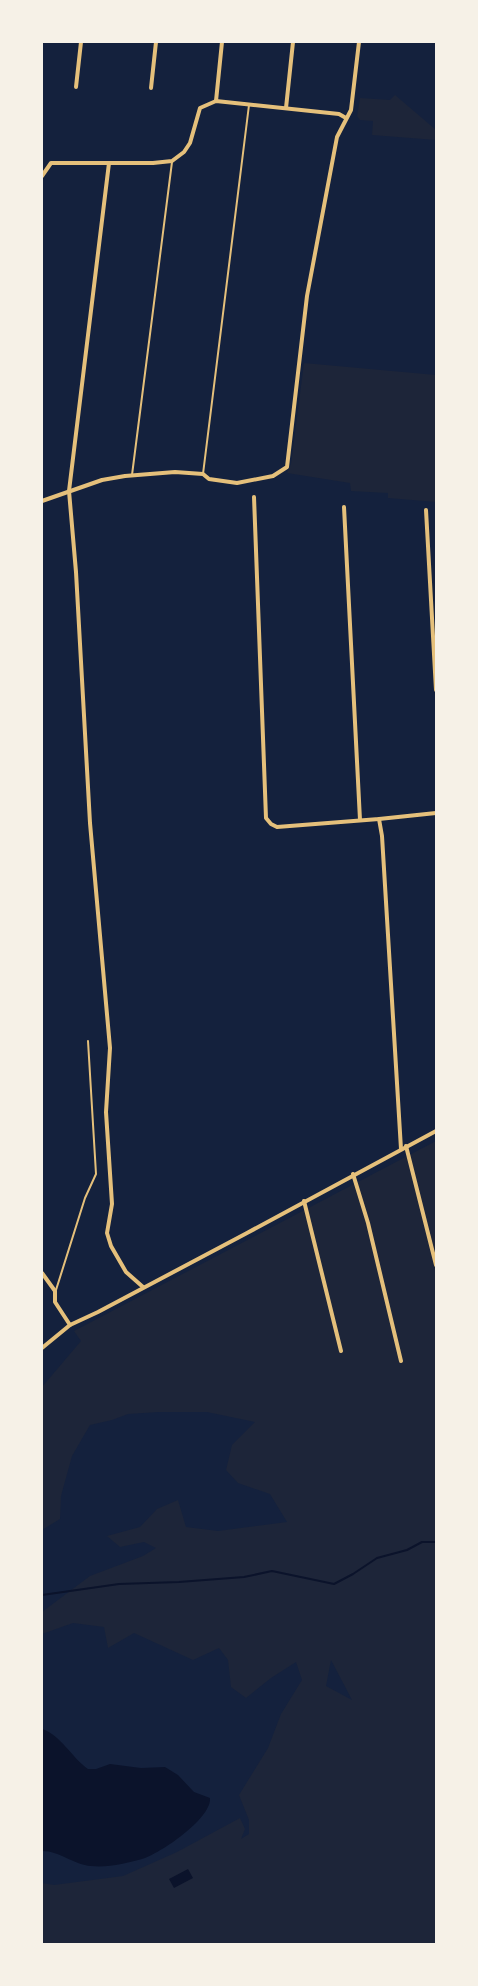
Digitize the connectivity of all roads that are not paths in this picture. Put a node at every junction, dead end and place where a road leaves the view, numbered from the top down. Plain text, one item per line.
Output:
1 (81, 42) edge
2 (156, 42) edge
3 (222, 42) edge
4 (293, 42) edge
5 (359, 42) edge
6 (76, 87) dead end
7 (151, 88) dead end
8 (216, 101) junction
9 (249, 104) junction
10 (286, 108) junction
11 (346, 118) junction
12 (172, 161) junction
13 (109, 163) junction
14 (42, 176) edge
15 (203, 474) junction
16 (132, 476) junction
17 (69, 491) junction
18 (254, 497) dead end
19 (42, 501) edge
20 (344, 507) dead end
21 (426, 510) dead end
22 (436, 690) edge
23 (436, 813) edge
24 (379, 819) junction
25 (360, 820) junction
26 (88, 1041) dead end
27 (436, 1131) edge
28 (406, 1146) junction
29 (401, 1149) junction
30 (353, 1174) junction
31 (304, 1201) junction
32 (436, 1265) edge
33 (42, 1273) edge
34 (143, 1287) junction
35 (55, 1291) junction
36 (70, 1325) junction
37 (42, 1348) edge
38 (341, 1351) dead end
39 (401, 1361) dead end

1 - 6 street
2 - 7 street
3 - 8 street
4 - 10 street
5 - 11 street
8 - 9 street
8 - 12 street
9 - 10 street
9 - 15 lane
10 - 11 street
11 - 15 street
12 - 13 street
12 - 16 lane
13 - 14 street
13 - 17 street
15 - 16 street
16 - 17 street
17 - 19 street
17 - 34 street
18 - 25 street
20 - 25 street
21 - 22 street
23 - 24 street
24 - 25 street
24 - 29 street
26 - 35 lane
27 - 28 street
28 - 29 street
28 - 32 street
29 - 30 street
30 - 31 street
30 - 39 street
31 - 34 street
31 - 38 street
33 - 35 street
34 - 36 street
35 - 36 street
36 - 37 street

